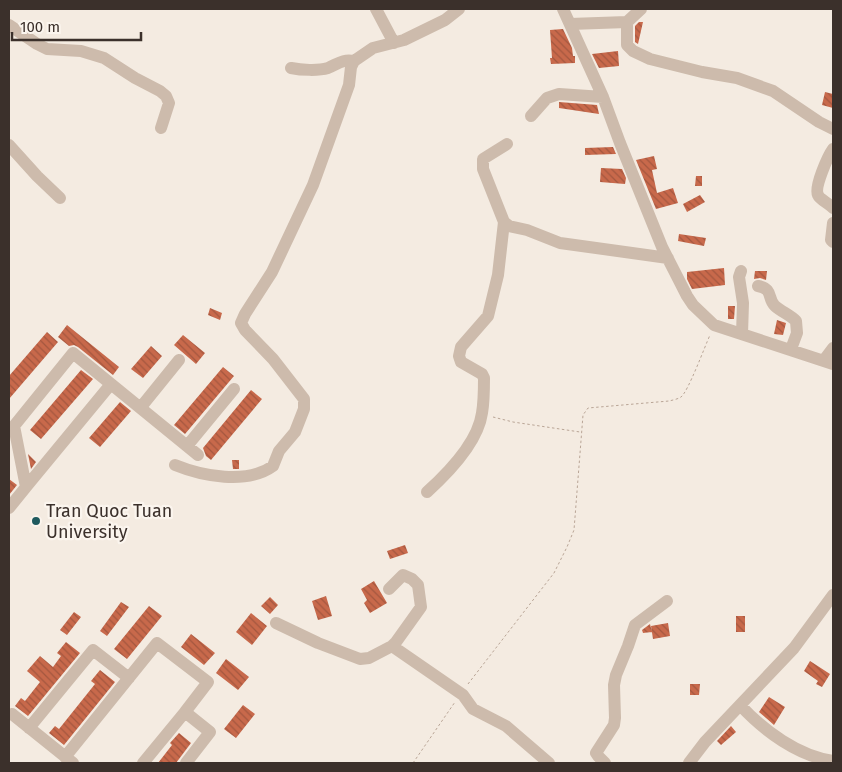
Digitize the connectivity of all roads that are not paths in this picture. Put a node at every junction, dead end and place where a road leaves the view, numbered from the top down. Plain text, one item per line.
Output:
1 (376, 9) edge
2 (460, 9) edge
3 (563, 9) edge
4 (641, 9) edge
5 (627, 22) junction
6 (570, 24) junction
7 (9, 25) edge
8 (394, 43) junction
9 (354, 61) junction
10 (291, 68) dead end
11 (603, 97) junction
12 (531, 116) dead end
13 (161, 128) dead end
14 (833, 129) edge
15 (507, 144) dead end
16 (9, 145) edge
17 (833, 149) edge
18 (60, 198) dead end
19 (833, 208) edge
20 (504, 222) junction
21 (833, 223) edge
22 (833, 242) edge
23 (668, 258) junction
24 (740, 272) dead end
25 (758, 286) dead end
26 (742, 334) junction
27 (833, 348) edge
28 (791, 350) junction
29 (179, 360) dead end
30 (829, 362) edge
31 (110, 384) junction
32 (234, 389) dead end
33 (141, 407) junction
34 (187, 446) junction
35 (198, 455) dead end
36 (175, 465) dead end
37 (26, 487) junction
38 (427, 492) dead end
39 (9, 508) edge
40 (389, 589) dead end
41 (833, 595) edge
42 (667, 601) dead end
43 (276, 624) dead end
44 (392, 646) junction
45 (130, 678) junction
46 (740, 705) junction
47 (185, 712) junction
48 (12, 714) dead end
49 (30, 728) junction
50 (69, 760) edge
51 (833, 761) edge
52 (143, 763) edge
53 (186, 763) edge
54 (549, 763) edge
55 (605, 763) edge
56 (689, 763) edge

1 - 8 street
2 - 8 street
3 - 6 street
4 - 5 street
5 - 6 street
5 - 14 street
6 - 11 street
7 - 13 street
8 - 9 street
9 - 10 street
9 - 36 street
11 - 12 street
11 - 23 street
15 - 20 street
16 - 18 street
17 - 19 street
20 - 23 street
20 - 38 street
21 - 22 street
23 - 26 street
24 - 26 street
25 - 28 street
26 - 28 street
27 - 30 street
28 - 30 street
29 - 33 street
31 - 33 street
31 - 37 street
31 - 37 street
32 - 34 street
33 - 34 street
34 - 35 street
37 - 39 street
40 - 44 street
41 - 46 street
42 - 55 street
43 - 44 street
44 - 54 street
45 - 47 street
45 - 49 street
45 - 50 street
46 - 51 street
46 - 56 street
47 - 52 street
47 - 53 street
48 - 49 street
49 - 50 street

